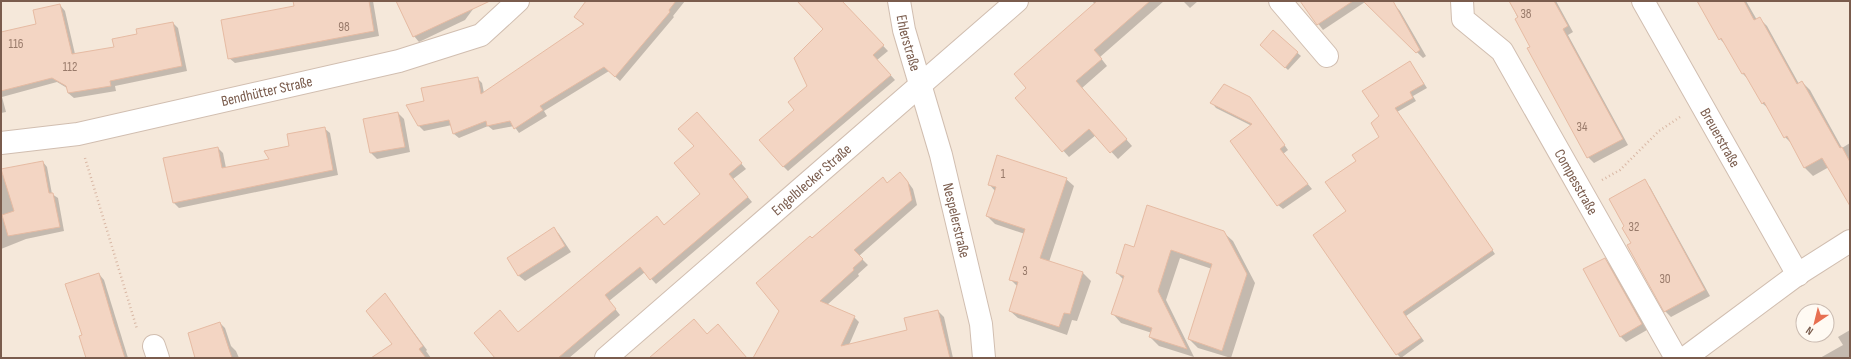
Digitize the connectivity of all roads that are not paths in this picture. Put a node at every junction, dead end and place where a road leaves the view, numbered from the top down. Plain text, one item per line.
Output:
1 (518, 1) edge
2 (899, 1) edge
3 (1017, 1) edge
4 (1280, 1) edge
5 (1643, 1) edge
6 (1462, 10) edge
7 (1327, 56) dead end
8 (919, 85) junction
9 (1, 143) edge
10 (1850, 241) edge
11 (1798, 275) junction
12 (606, 358) edge
13 (984, 358) edge
14 (1676, 358) edge
15 (1685, 358) edge

1 - 9 street, Bendhütter Straße
2 - 8 street, Ehlerstraße
3 - 8 street, Engelblecker Straße
4 - 7 street
5 - 11 street, Breuerstraße
6 - 14 street, Compesstraße
8 - 12 street, Engelblecker Straße
8 - 13 street, Nespelerstraße
10 - 11 street
11 - 15 street

